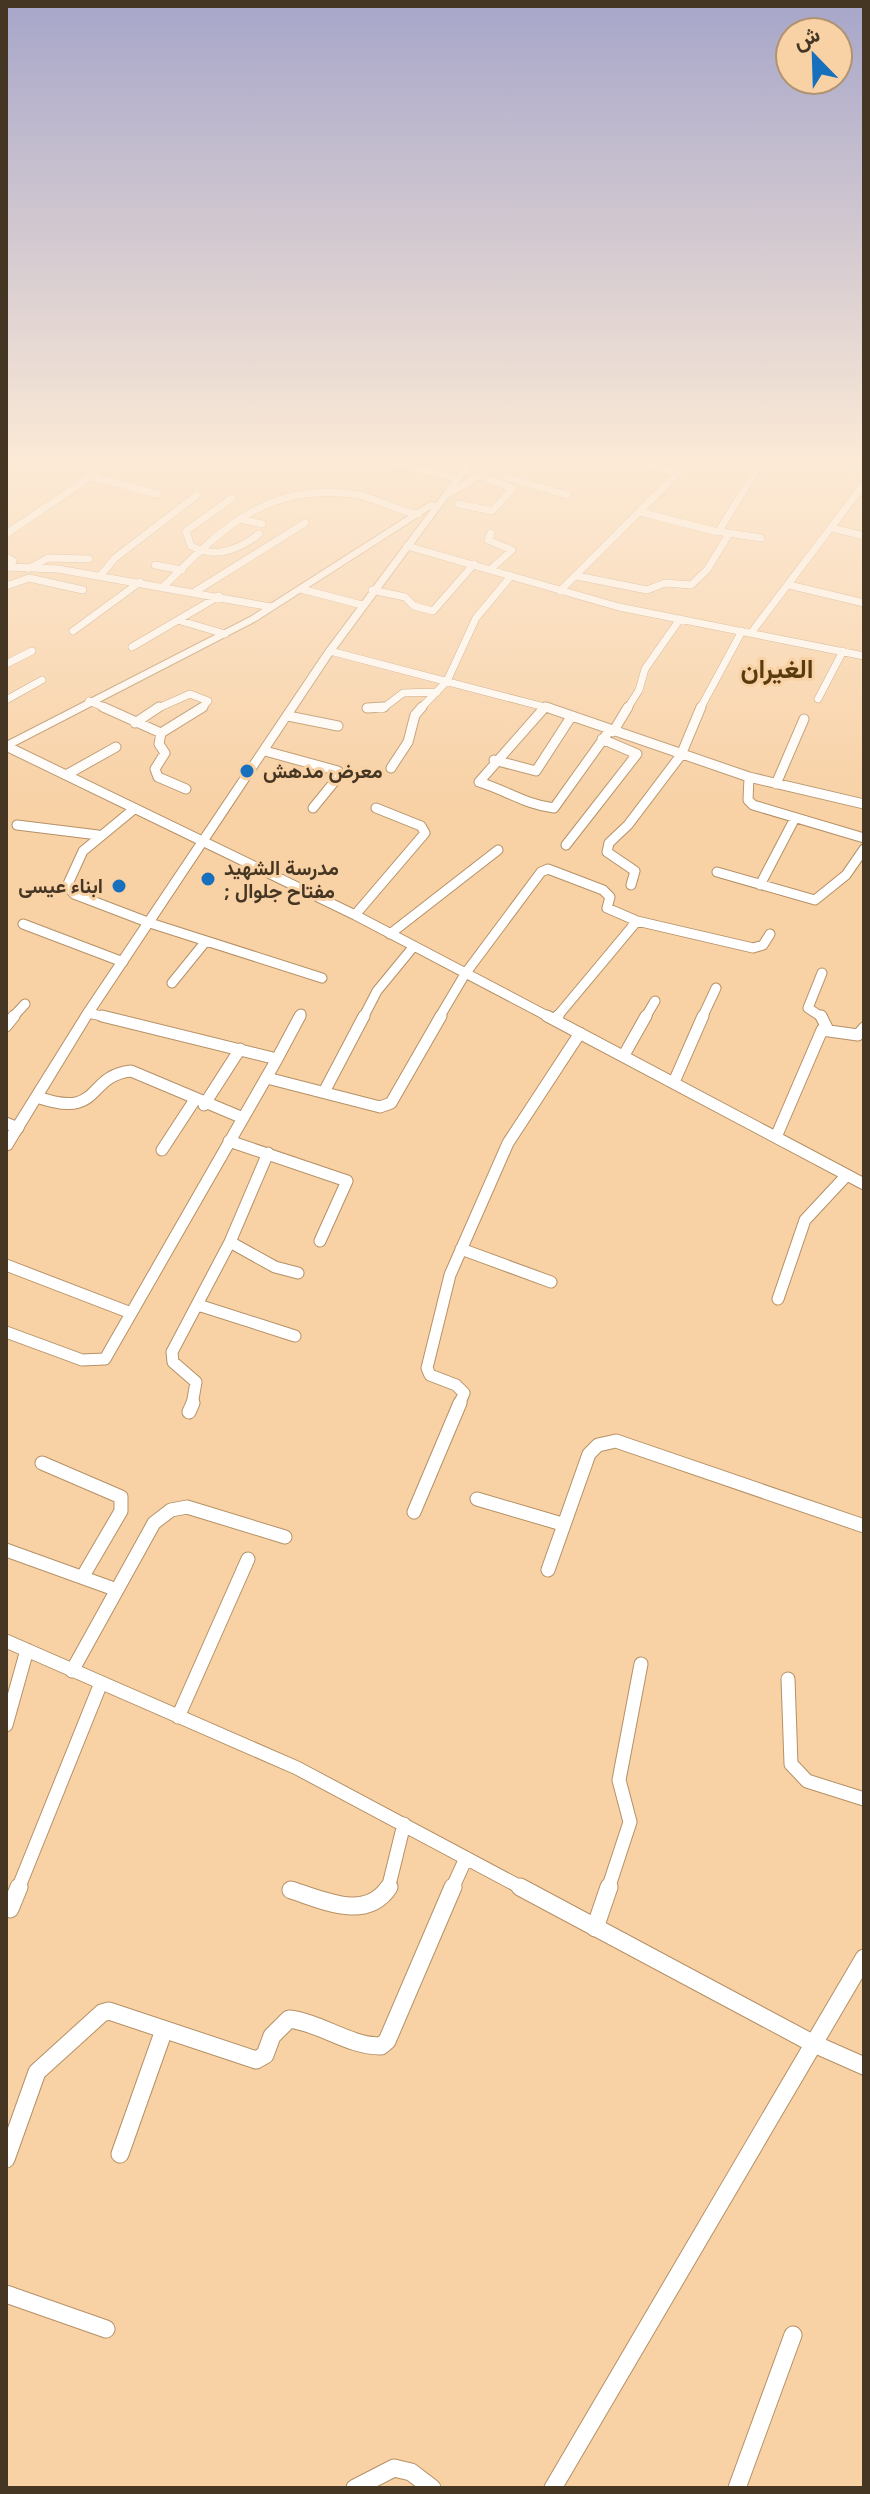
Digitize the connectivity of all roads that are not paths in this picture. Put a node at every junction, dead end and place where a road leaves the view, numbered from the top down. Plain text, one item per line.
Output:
1 (109, 577) edge
2 (174, 577) edge
3 (218, 577) edge
4 (319, 577) edge
5 (382, 577) edge
6 (462, 577) edge
7 (510, 577) edge
8 (516, 577) edge
9 (575, 577) edge
10 (584, 577) edge
11 (699, 577) edge
12 (795, 577) edge
13 (140, 582) junction
14 (8, 584) edge
15 (789, 585) junction
16 (164, 586) junction
17 (301, 589) junction
18 (83, 590) dead end
19 (372, 590) junction
20 (196, 591) junction
21 (560, 591) junction
22 (219, 596) junction
23 (864, 603) edge
24 (362, 605) junction
25 (271, 607) junction
26 (680, 619) junction
27 (181, 621) junction
28 (73, 631) dead end
29 (747, 632) junction
30 (225, 634) junction
31 (132, 647) dead end
32 (32, 651) dead end
33 (330, 651) junction
34 (843, 651) junction
35 (864, 656) edge
36 (6, 664) edge
37 (42, 680) dead end
38 (447, 681) junction
39 (438, 692) junction
40 (818, 699) dead end
41 (6, 700) edge
42 (89, 701) junction
43 (545, 707) junction
44 (367, 708) dead end
45 (288, 716) junction
46 (571, 717) junction
47 (804, 719) dead end
48 (135, 723) junction
49 (338, 726) dead end
50 (611, 732) junction
51 (161, 733) junction
52 (602, 739) junction
53 (6, 746) edge
54 (116, 747) dead end
55 (265, 751) junction
56 (681, 755) junction
57 (494, 760) junction
58 (391, 768) dead end
59 (66, 775) junction
60 (749, 777) junction
61 (776, 784) junction
62 (186, 789) dead end
63 (864, 804) edge
64 (313, 808) dead end
65 (376, 808) dead end
66 (134, 809) junction
67 (794, 820) junction
68 (17, 825) dead end
69 (98, 835) junction
70 (864, 838) edge
71 (204, 841) junction
72 (566, 845) dead end
73 (864, 849) edge
74 (498, 850) dead end
75 (717, 872) dead end
76 (631, 885) dead end
77 (760, 885) junction
78 (355, 915) junction
79 (637, 921) junction
80 (150, 923) junction
81 (23, 924) dead end
82 (390, 934) junction
83 (770, 934) dead end
84 (206, 941) junction
85 (414, 946) junction
86 (123, 962) junction
87 (822, 973) dead end
88 (465, 974) junction
89 (322, 978) dead end
90 (172, 983) dead end
91 (716, 988) dead end
92 (655, 1001) dead end
93 (25, 1004) dead end
94 (88, 1013) junction
95 (301, 1014) dead end
96 (555, 1020) junction
97 (6, 1026) edge
98 (827, 1028) junction
99 (864, 1028) edge
100 (580, 1033) junction
101 (240, 1049) junction
102 (624, 1055) junction
103 (277, 1059) junction
104 (267, 1078) junction
105 (674, 1082) junction
106 (324, 1092) junction
107 (37, 1097) junction
108 (199, 1103) junction
109 (243, 1118) junction
110 (6, 1123) edge
111 (18, 1128) junction
112 (776, 1137) junction
113 (229, 1141) junction
114 (6, 1146) edge
115 (162, 1150) dead end
116 (268, 1153) junction
117 (846, 1176) junction
118 (864, 1184) edge
119 (320, 1241) dead end
120 (230, 1242) junction
121 (461, 1249) junction
122 (6, 1265) edge
123 (298, 1273) dead end
124 (551, 1282) dead end
125 (778, 1299) dead end
126 (198, 1305) junction
127 (131, 1313) junction
128 (6, 1332) edge
129 (295, 1336) dead end
130 (189, 1412) dead end
131 (42, 1463) dead end
132 (477, 1499) dead end
133 (414, 1512) dead end
134 (562, 1524) junction
135 (864, 1526) edge
136 (285, 1537) dead end
137 (6, 1550) edge
138 (248, 1559) dead end
139 (548, 1570) dead end
140 (83, 1576) junction
141 (117, 1590) junction
142 (6, 1641) edge
143 (27, 1650) junction
144 (641, 1664) dead end
145 (72, 1671) junction
146 (788, 1679) dead end
147 (101, 1683) junction
148 (178, 1717) junction
149 (6, 1725) edge
150 (864, 1799) edge
151 (404, 1824) junction
152 (466, 1858) junction
153 (291, 1890) dead end
154 (10, 1909) dead end
155 (595, 1928) junction
156 (864, 1958) edge
157 (164, 2030) junction
158 (812, 2043) junction
159 (864, 2066) edge
160 (120, 2154) dead end
161 (6, 2159) edge
162 (6, 2294) edge
163 (106, 2329) dead end
164 (793, 2335) dead end
165 (355, 2488) edge
166 (432, 2488) edge
167 (553, 2488) edge
168 (737, 2488) edge

1 - 13 street
2 - 16 street
3 - 20 street
4 - 17 main road
5 - 19 main road
6 - 19 street
7 - 38 street
8 - 21 street
9 - 21 street
10 - 11 street
12 - 15 street
13 - 16 street
13 - 28 street
14 - 18 street
15 - 23 street
15 - 29 street
16 - 20 street
17 - 24 street
17 - 25 main road
19 - 24 main road
20 - 22 street
21 - 26 street
22 - 25 street
22 - 27 street
24 - 33 main road
25 - 30 main road
26 - 29 street
26 - 50 street
27 - 30 street
27 - 31 street
29 - 34 street
29 - 56 street
30 - 42 main road
32 - 36 street
33 - 38 street
33 - 45 main road
34 - 35 street
34 - 40 street
37 - 41 street
38 - 39 street
38 - 43 street
39 - 44 street
39 - 58 street
42 - 48 street
42 - 53 main road
43 - 46 street
43 - 57 street
45 - 49 street
45 - 55 main road
46 - 50 street
46 - 57 street
47 - 61 street
48 - 51 street
48 - 51 street
50 - 52 street
50 - 56 street
51 - 62 street
52 - 57 street
52 - 72 street
53 - 59 street
54 - 59 street
55 - 64 street
55 - 71 main road
56 - 60 street
56 - 76 street
59 - 66 street
60 - 61 street
60 - 67 street
61 - 63 street
65 - 78 street
66 - 69 street
66 - 71 street
67 - 70 street
67 - 77 street
68 - 69 street
69 - 80 street
71 - 78 street
71 - 80 main road
73 - 77 street
74 - 82 street
75 - 77 street
78 - 82 street
79 - 83 street
79 - 88 street
79 - 96 street
80 - 84 street
80 - 86 main road
81 - 86 street
82 - 85 street
84 - 89 street
84 - 90 street
85 - 88 street
85 - 106 street
86 - 94 main road
87 - 98 street
88 - 96 street
88 - 106 street
91 - 105 street
92 - 102 street
93 - 97 street
94 - 101 street
94 - 107 main road
95 - 103 street
96 - 100 street
98 - 99 street
98 - 112 street
100 - 102 street
100 - 121 street
101 - 103 street
101 - 108 street
102 - 105 street
103 - 104 street
104 - 106 street
104 - 109 street
105 - 112 street
107 - 108 street
107 - 111 main road
108 - 109 street
108 - 115 street
109 - 113 street
110 - 111 street
111 - 114 main road
112 - 117 street
113 - 116 street
113 - 127 street
116 - 119 street
116 - 120 street
117 - 118 street
117 - 125 street
120 - 123 street
120 - 126 street
121 - 124 street
121 - 133 street
122 - 127 street
126 - 129 street
126 - 130 street
127 - 128 street
131 - 140 street
132 - 134 street
134 - 135 street
134 - 139 street
136 - 141 street
137 - 140 street
138 - 148 street
140 - 141 street
141 - 145 street
142 - 143 street
143 - 145 street
143 - 149 street
144 - 155 street
145 - 147 street
146 - 150 street
147 - 148 street
147 - 154 street
148 - 151 street
151 - 152 street
151 - 153 street
152 - 155 street
152 - 157 street
155 - 158 street
156 - 158 street
157 - 160 street
157 - 161 street
158 - 159 street
158 - 167 street
162 - 163 street
164 - 168 street
165 - 166 street

